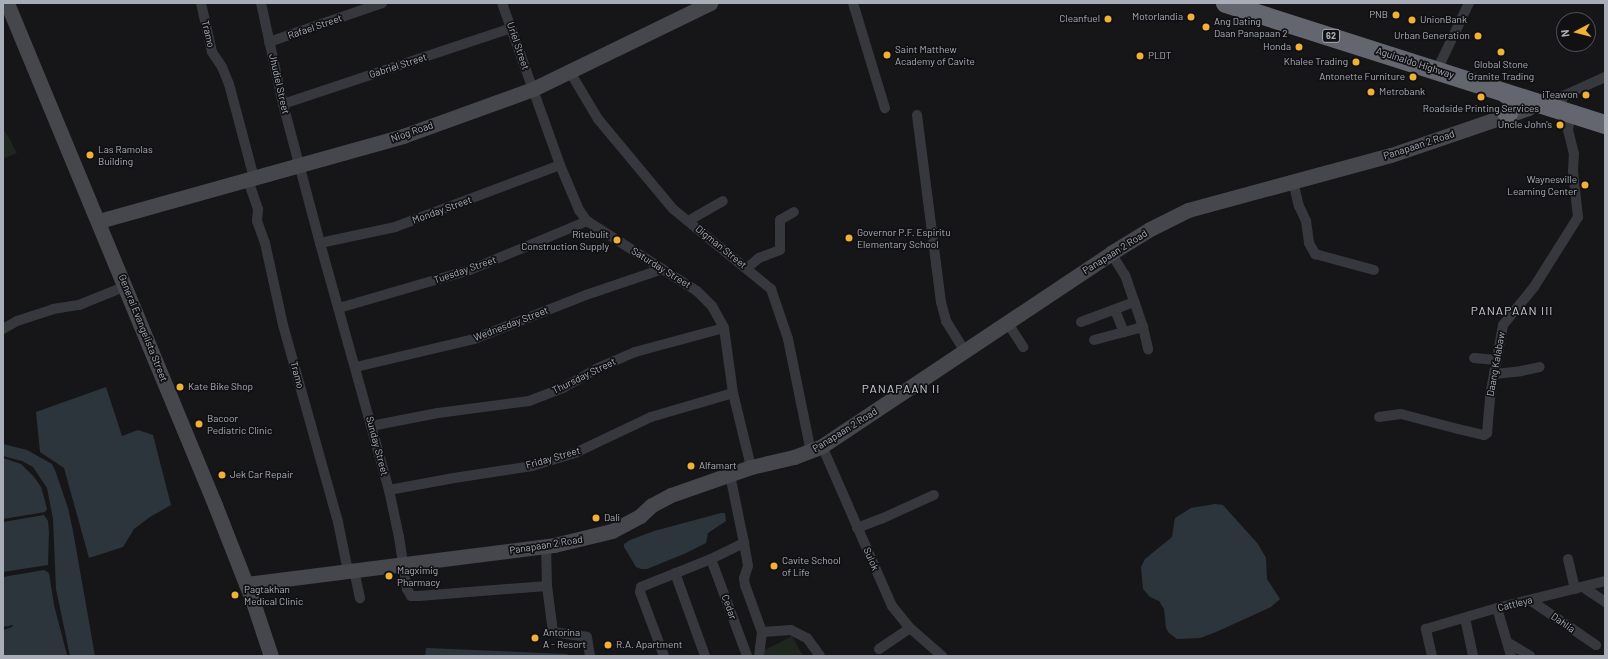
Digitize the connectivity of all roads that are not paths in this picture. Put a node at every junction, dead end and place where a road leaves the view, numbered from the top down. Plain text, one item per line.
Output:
1 (8, 3) edge
2 (200, 3) edge
3 (261, 3) edge
4 (382, 3) edge
5 (502, 3) edge
6 (710, 3) edge
7 (853, 3) edge
8 (1225, 3) edge
9 (1469, 3) edge
10 (512, 28) junction
11 (270, 42) junction
12 (1438, 70) junction
13 (570, 72) junction
14 (1605, 77) edge
15 (532, 89) junction
16 (1506, 93) junction
17 (1531, 101) junction
18 (284, 104) junction
19 (885, 108) dead end
20 (1565, 112) junction
21 (917, 115) dead end
22 (1507, 116) junction
23 (1605, 124) edge
24 (300, 165) junction
25 (560, 165) junction
26 (251, 179) junction
27 (1293, 181) junction
28 (723, 201) dead end
29 (794, 212) dead end
30 (99, 221) junction
31 (587, 221) junction
32 (688, 221) junction
33 (320, 243) junction
34 (1110, 253) junction
35 (747, 268) junction
36 (663, 269) junction
37 (1374, 270) dead end
38 (126, 286) junction
39 (1134, 302) junction
40 (339, 308) junction
41 (1115, 310) junction
42 (1007, 322) junction
43 (1081, 322) dead end
44 (1142, 327) junction
45 (724, 328) junction
46 (3, 329) edge
47 (1124, 332) junction
48 (1094, 340) dead end
49 (1023, 347) dead end
50 (1148, 349) dead end
51 (965, 351) junction
52 (1474, 358) dead end
53 (1496, 360) junction
54 (356, 367) junction
55 (1540, 367) dead end
56 (1494, 374) junction
57 (733, 394) junction
58 (1378, 417) dead end
59 (371, 426) junction
60 (817, 449) junction
61 (751, 467) junction
62 (730, 475) junction
63 (389, 490) junction
64 (934, 495) dead end
65 (858, 528) junction
66 (744, 543) junction
67 (546, 546) junction
68 (711, 559) junction
69 (1568, 559) dead end
70 (403, 564) junction
71 (351, 571) junction
72 (675, 572) junction
73 (1605, 581) edge
74 (246, 584) junction
75 (547, 586) junction
76 (1579, 588) junction
77 (360, 598) dead end
78 (1530, 600) junction
79 (1605, 602) edge
80 (1498, 608) junction
81 (1464, 618) junction
82 (910, 628) junction
83 (762, 632) junction
84 (1507, 642) junction
85 (1596, 645) dead end
86 (879, 650) dead end
87 (271, 656) edge
88 (590, 656) edge
89 (664, 656) edge
90 (705, 656) edge
91 (746, 656) edge
92 (759, 656) edge
93 (820, 656) edge
94 (942, 656) edge
95 (1432, 656) edge
96 (1473, 656) edge
97 (1511, 656) edge
98 (1530, 656) edge

1 - 30 street, General Evangelista Street
2 - 26 street, Tramo
3 - 11 street, Jhudiel Street
4 - 11 street, Rafael Street
5 - 10 street, Uriel Street
6 - 13 street, Niog Road
7 - 19 street
8 - 12 highway, Aguinaldo Highway / 62
9 - 12 street
10 - 15 street, Uriel Street
10 - 18 street, Gabriel Street
11 - 18 street, Jhudiel Street
12 - 16 highway, Aguinaldo Highway / 62
13 - 15 street, Niog Road
13 - 32 street, Digman Street
14 - 20 street
15 - 24 street, Niog Road
15 - 25 street, Saturday Street
16 - 17 highway, Aguinaldo Highway / 62
16 - 22 highway
17 - 20 highway, Aguinaldo Highway / 62
17 - 22 street, Panapaan 2 Road
18 - 24 street, Jhudiel Street
20 - 23 highway, Aguinaldo Highway / 62
20 - 53 street, Daang Kalabaw
21 - 51 street
22 - 27 street, Panapaan 2 Road
24 - 26 street, Niog Road
24 - 33 street, Sunday Street
25 - 31 street, Saturday Street
25 - 33 street, Monday Street
26 - 30 street, Niog Road
26 - 71 street, Tramo
27 - 34 street, Panapaan 2 Road
27 - 37 street
28 - 32 street
29 - 35 street
30 - 38 street, General Evangelista Street
31 - 36 street, Saturday Street
31 - 40 street, Tuesday Street
32 - 35 street, Digman Street
33 - 40 street, Sunday Street
34 - 39 street
34 - 42 street, Panapaan 2 Road
35 - 60 street, Digman Street
36 - 45 street, Saturday Street
36 - 54 street, Wednesday Street
38 - 46 street
38 - 74 street, General Evangelista Street
39 - 41 street
39 - 44 street
40 - 54 street, Sunday Street
41 - 43 street
41 - 47 street
42 - 49 street
42 - 51 street, Panapaan 2 Road
44 - 47 street
44 - 50 street
45 - 57 street, Saturday Street
45 - 59 street, Thursday Street
47 - 48 street
51 - 60 street, Panapaan 2 Road
52 - 53 street
53 - 56 street, Daang Kalabaw
54 - 59 street, Sunday Street
55 - 56 street
56 - 58 street, Daang Kalabaw
57 - 61 street, Saturday Street
57 - 63 street, Friday Street
59 - 63 street, Sunday Street
60 - 61 street, Panapaan 2 Road
60 - 65 street, Sulok
61 - 62 street, Panapaan 2 Road
62 - 66 street
62 - 67 street, Panapaan 2 Road
63 - 70 street, Sunday Street
64 - 65 street
65 - 82 street, Sulok
66 - 68 street
66 - 83 street
67 - 70 street, Panapaan 2 Road
67 - 75 street
68 - 72 street
68 - 91 street, Cedar
69 - 76 street
70 - 71 street, Panapaan 2 Road
70 - 75 street, Sunday Street
71 - 74 street, Panapaan 2 Road
71 - 77 street, Tramo
72 - 89 street
72 - 90 street
73 - 76 street, Cattleya
74 - 87 street, General Evangelista Street
75 - 88 street
76 - 78 street, Cattleya
76 - 79 street
78 - 80 street, Cattleya
78 - 85 street, Dahlia
80 - 81 street, Cattleya
80 - 84 street
81 - 95 street, Cattleya
81 - 96 street
82 - 86 street
82 - 94 street, Sulok
83 - 92 street
83 - 93 street
84 - 97 street
84 - 98 street

